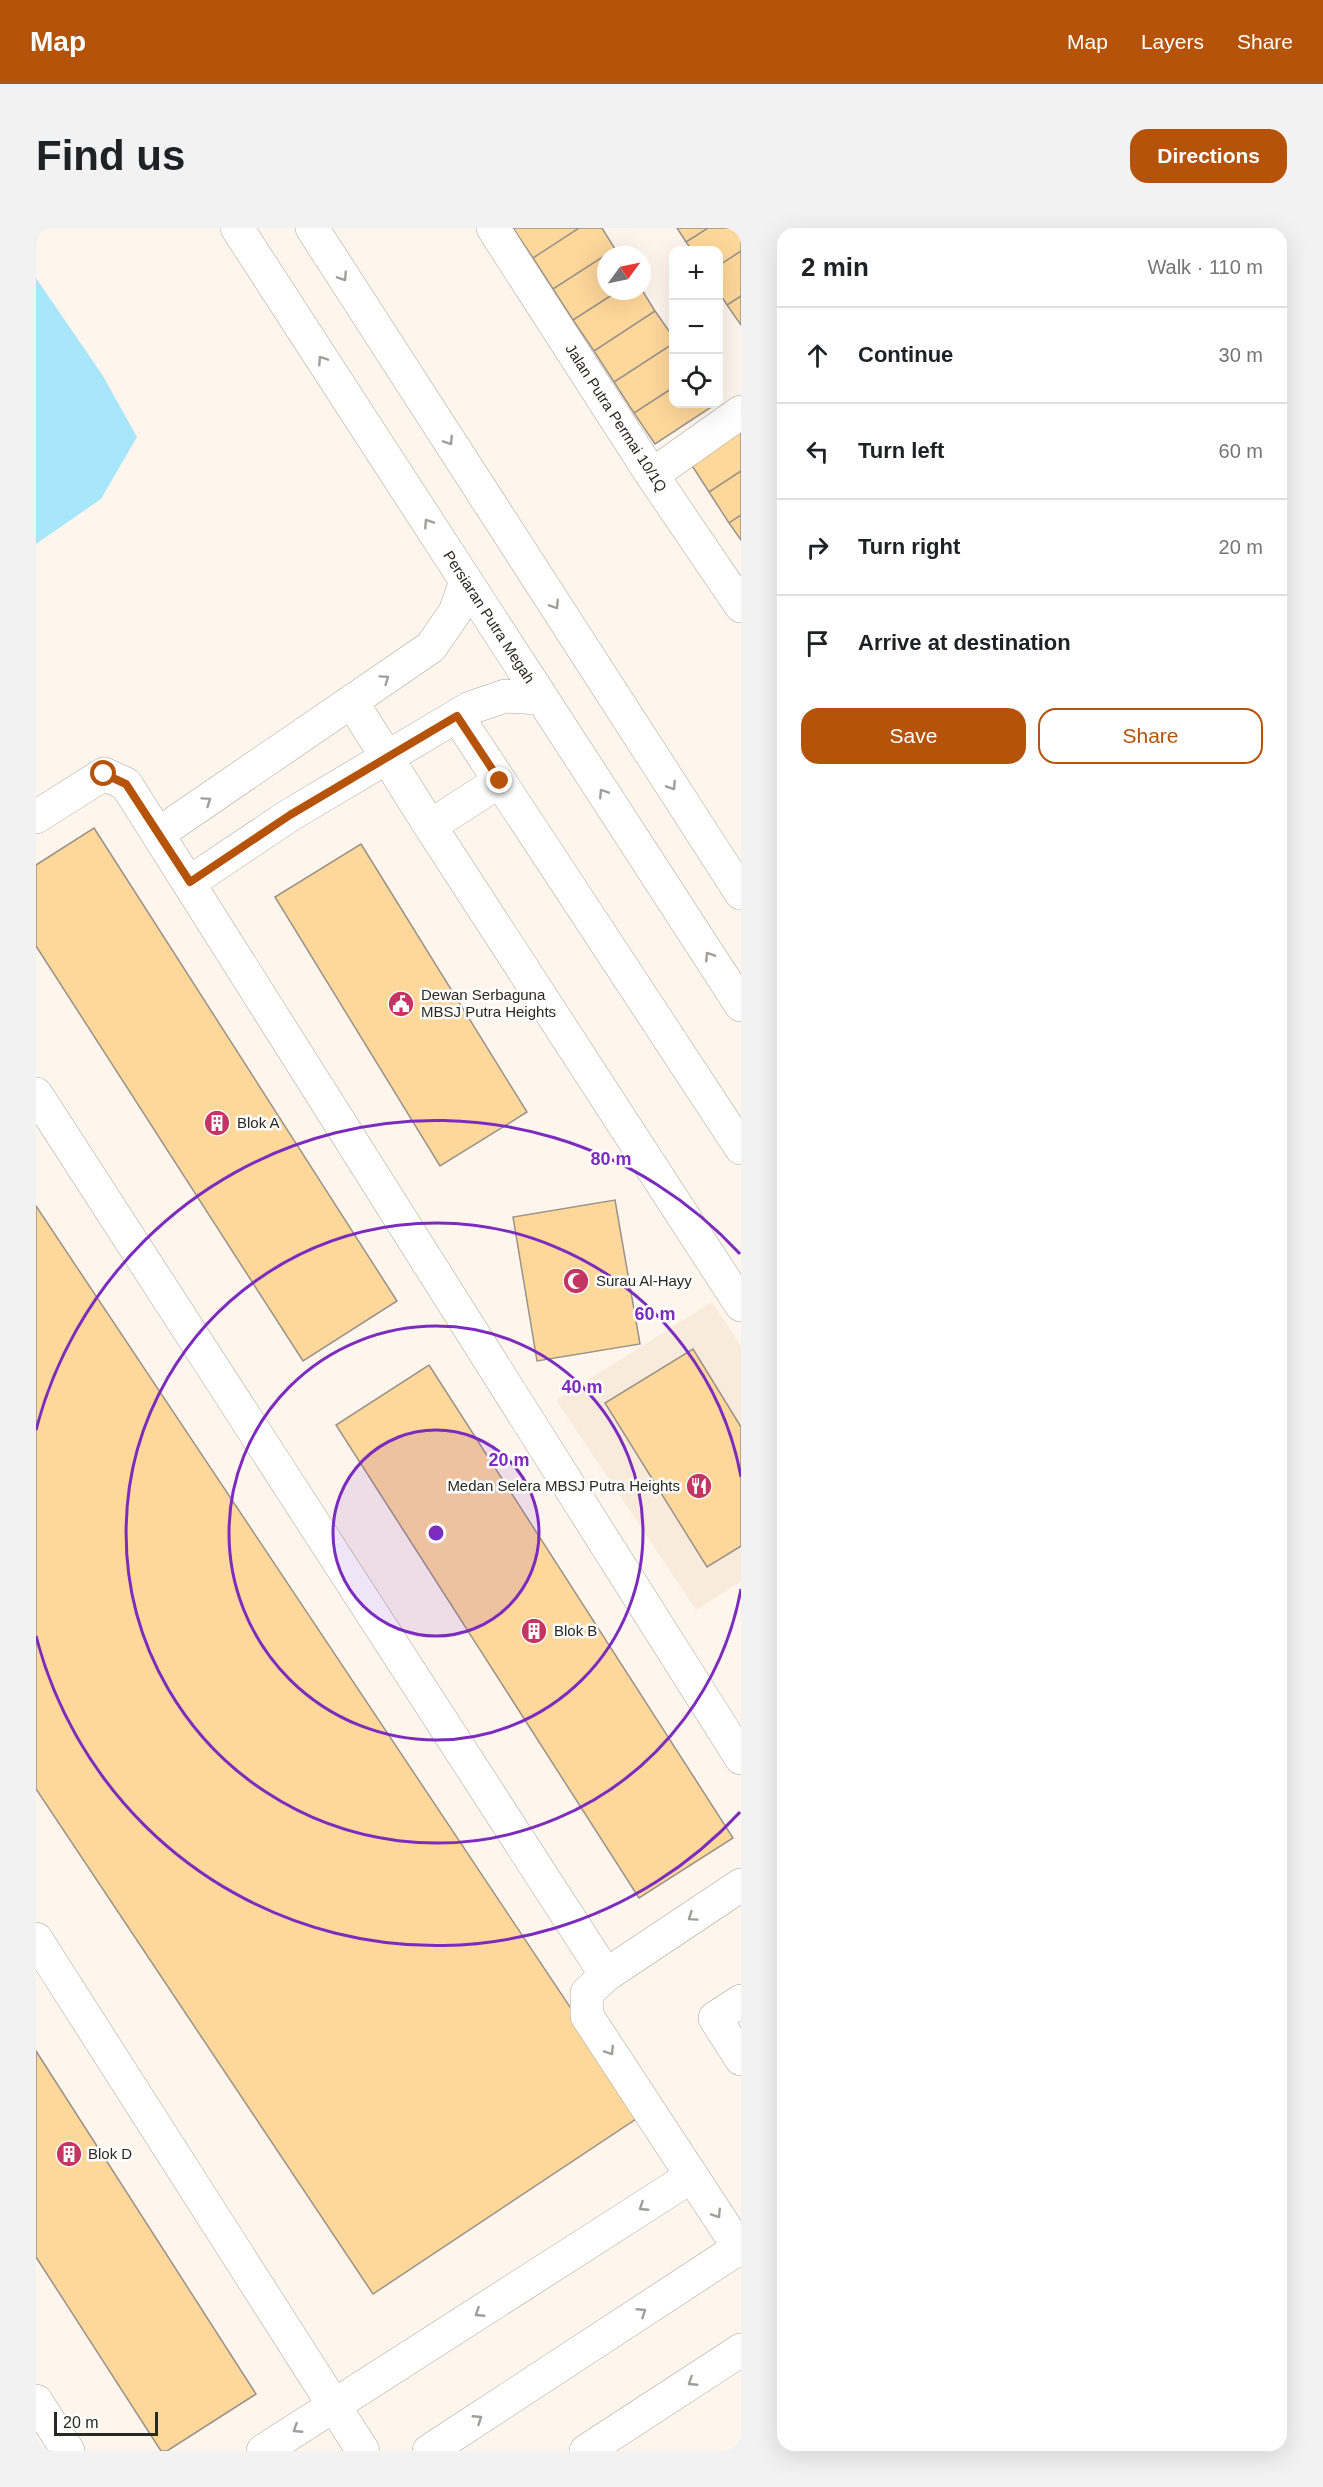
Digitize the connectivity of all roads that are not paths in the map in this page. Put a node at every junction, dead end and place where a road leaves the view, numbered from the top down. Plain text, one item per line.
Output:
1 (237, 228) edge
2 (312, 228) edge
3 (493, 228) edge
4 (741, 412) edge
5 (652, 475) junction
6 (466, 581) junction
7 (741, 606) edge
8 (542, 698) junction
9 (352, 702) junction
10 (464, 712) junction
11 (387, 757) junction
12 (500, 781) junction
13 (36, 817) edge
14 (430, 826) junction
15 (158, 834) junction
16 (190, 882) junction
17 (741, 893) edge
18 (741, 1005) edge
19 (36, 1094) edge
20 (741, 1148) edge
21 (741, 1305) edge
22 (741, 1758) edge
23 (741, 1885) edge
24 (36, 1939) edge
25 (606, 1975) junction
26 (728, 2010) edge
27 (741, 2059) edge
28 (692, 2176) junction
29 (740, 2250) edge
30 (741, 2350) edge
31 (36, 2401) edge
32 (334, 2406) junction
33 (68, 2451) edge
34 (263, 2451) edge
35 (363, 2451) edge
36 (429, 2451) edge
37 (586, 2451) edge

6 -> 1 street, Persiaran Putra Megah
2 -> 17 street
3 - 5 street, Jalan Putra Permai 10/1Q
4 - 5 street
5 - 7 street, Jalan Putra Permai 10/1Q
6 - 8 street, Persiaran Putra Megah
9 -> 6 street
8 - 10 street
18 -> 8 street, Persiaran Putra Megah
9 - 11 street
15 -> 9 street
10 - 11 street
10 - 12 street
11 - 14 street
11 - 16 street
12 - 14 street
12 - 20 street
13 - 15 street
14 - 21 street
15 - 16 street
16 - 22 street
19 - 25 street
23 -> 25 street
24 - 32 street
25 -> 28 street
26 - 27 street
28 -> 29 street
28 -> 32 street
36 -> 29 street
30 -> 37 street
31 - 33 street
32 -> 34 street
32 - 35 street

